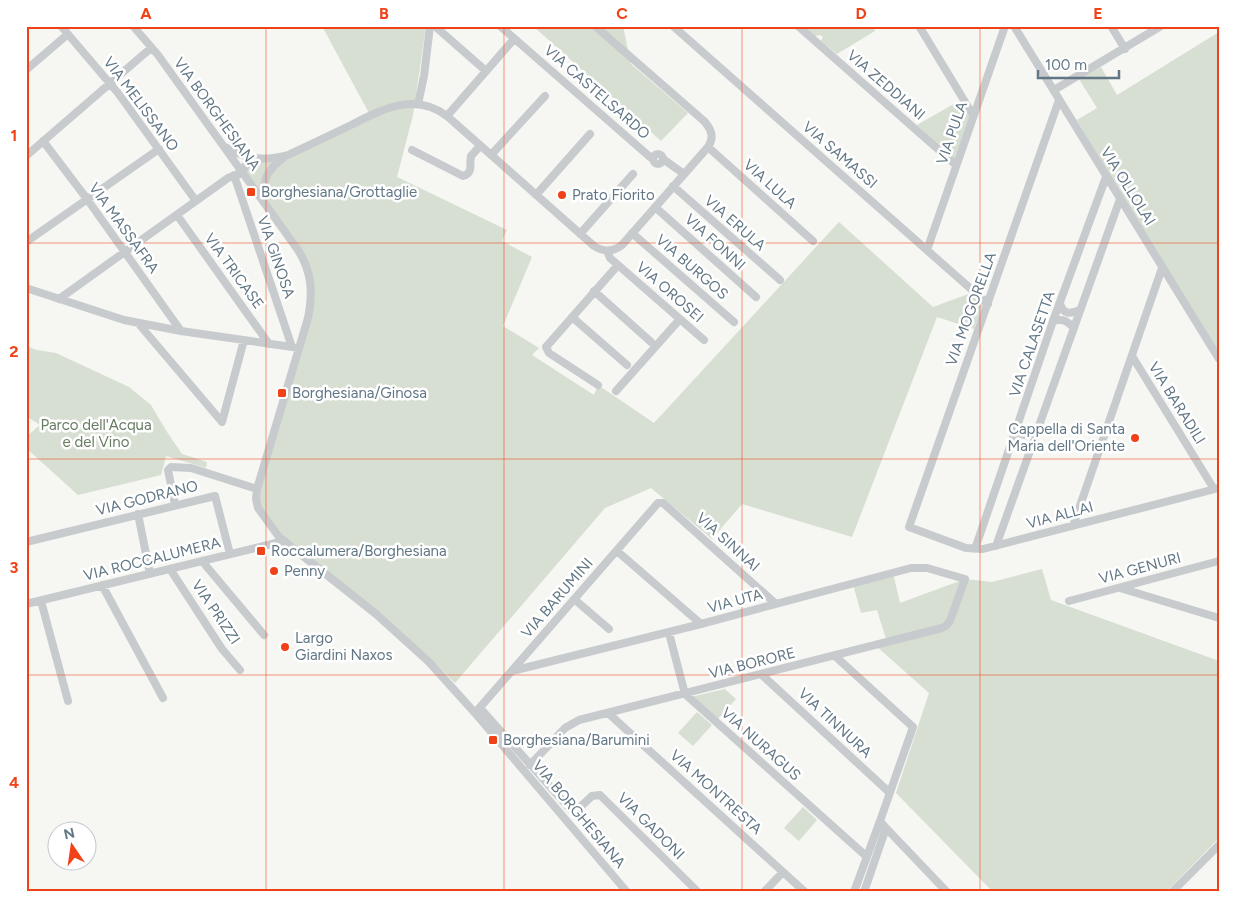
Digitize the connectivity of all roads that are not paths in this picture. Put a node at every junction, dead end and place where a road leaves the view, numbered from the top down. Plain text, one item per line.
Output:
1 (61, 26) edge
2 (133, 26) edge
3 (500, 26) edge
4 (595, 26) edge
5 (673, 26) edge
6 (798, 26) edge
7 (919, 26) edge
8 (1005, 26) edge
9 (1014, 26) edge
10 (1111, 26) edge
11 (434, 27) edge
12 (1159, 27) edge
13 (68, 34) junction
14 (514, 38) junction
15 (151, 48) junction
16 (1124, 49) junction
17 (26, 70) edge
18 (486, 72) junction
19 (111, 83) junction
20 (1054, 90) junction
21 (545, 96) dead end
22 (1059, 100) junction
23 (418, 104) junction
24 (973, 115) junction
25 (446, 116) junction
26 (590, 134) dead end
27 (44, 141) junction
28 (224, 146) junction
29 (480, 146) junction
30 (708, 147) junction
31 (159, 149) junction
32 (412, 150) dead end
33 (288, 155) junction
34 (491, 155) junction
35 (26, 156) edge
36 (252, 158) junction
37 (956, 165) junction
38 (243, 172) junction
39 (234, 174) junction
40 (633, 174) dead end
41 (684, 174) junction
42 (1106, 177) junction
43 (265, 179) junction
44 (250, 182) junction
45 (673, 186) junction
46 (536, 195) junction
47 (87, 199) junction
48 (1120, 199) junction
49 (196, 201) junction
50 (264, 202) junction
51 (655, 207) junction
52 (177, 215) junction
53 (632, 233) junction
54 (580, 234) junction
55 (813, 241) dead end
56 (26, 242) edge
57 (927, 250) junction
58 (607, 251) junction
59 (125, 252) junction
60 (618, 265) junction
61 (1162, 268) junction
62 (780, 280) dead end
63 (26, 288) edge
64 (594, 291) junction
65 (756, 297) dead end
66 (59, 299) junction
67 (1060, 303) junction
68 (988, 304) junction
69 (1080, 310) junction
70 (572, 317) junction
71 (680, 319) junction
72 (1053, 321) junction
73 (734, 322) dead end
74 (138, 323) junction
75 (1074, 328) junction
76 (181, 331) junction
77 (244, 340) junction
78 (704, 340) dead end
79 (651, 342) dead end
80 (269, 344) junction
81 (296, 348) junction
82 (1132, 356) junction
83 (1219, 359) edge
84 (626, 365) dead end
85 (598, 385) dead end
86 (616, 391) dead end
87 (1017, 428) junction
88 (1035, 434) junction
89 (1216, 488) edge
90 (257, 489) junction
91 (660, 503) joint
92 (175, 505) junction
93 (138, 514) junction
94 (1073, 526) junction
95 (909, 527) joint
96 (284, 541) junction
97 (26, 542) edge
98 (996, 546) junction
99 (976, 549) junction
100 (617, 552) junction
101 (230, 554) junction
102 (202, 561) junction
103 (1219, 561) edge
104 (170, 569) junction
105 (150, 574) junction
106 (965, 579) joint
107 (102, 585) junction
108 (1118, 588) junction
109 (574, 599) junction
110 (41, 601) junction
111 (1069, 601) dead end
112 (26, 604) edge
113 (776, 604) junction
114 (1219, 618) edge
115 (701, 624) junction
116 (609, 629) dead end
117 (669, 632) junction
118 (264, 635) dead end
119 (835, 656) junction
120 (240, 670) dead end
121 (512, 671) junction
122 (762, 675) junction
123 (684, 694) junction
124 (163, 698) dead end
125 (68, 701) dead end
126 (477, 710) junction
127 (608, 713) junction
128 (530, 765) junction
129 (889, 792) junction
130 (880, 821) junction
131 (886, 828) junction
132 (1219, 845) edge
133 (866, 856) junction
134 (783, 872) junction
135 (627, 892) edge
136 (698, 892) edge
137 (764, 892) edge
138 (805, 892) edge
139 (854, 892) edge
140 (864, 892) edge
141 (947, 892) edge
142 (1172, 892) edge

1 - 13 street, VIA MELISSANO
2 - 15 street, VIA BORGHESIANA
3 - 14 street, VIA CASTELSARDO
4 - 30 street
5 - 57 street, VIA SAMASSI
6 - 37 street, VIA ZEDDIANI
7 - 24 street
8 - 24 street, VIA PULA
9 - 20 street, VIA OLLOLAI
10 - 16 street
11 - 18 street
11 - 23 street
12 - 16 street
13 - 17 street
13 - 19 street, VIA MELISSANO
14 - 18 street
14 - 41 street, VIA CASTELSARDO
15 - 19 street
15 - 28 street, VIA BORGHESIANA
16 - 20 street
18 - 25 street
19 - 27 street
19 - 31 street, VIA MELISSANO
20 - 22 street, VIA OLLOLAI
21 - 34 street
22 - 42 street, VIA OLLOLAI
22 - 68 street, VIA MOGORELLA
23 - 25 street
23 - 33 street
24 - 37 street, VIA PULA
25 - 29 street
26 - 46 street
27 - 35 street
27 - 47 street, VIA MASSAFRA
28 - 36 street
28 - 38 street, VIA BORGHESIANA
29 - 32 street
29 - 34 street
30 - 41 street
30 - 55 street, VIA LULA
31 - 47 street
31 - 49 street, VIA MELISSANO
33 - 36 street
33 - 43 street
34 - 46 street
36 - 38 street
37 - 57 street, VIA PULA
38 - 39 street
38 - 44 street, VIA BORGHESIANA
39 - 49 street
39 - 81 street, VIA GINOSA
40 - 54 street
41 - 45 street
42 - 48 street, VIA OLLOLAI
42 - 67 street, VIA CALASETTA
43 - 44 street
43 - 50 street
44 - 50 street, VIA BORGHESIANA
45 - 51 street
45 - 62 street, VIA ERULA
46 - 54 street
47 - 56 street
47 - 59 street, VIA MASSAFRA
48 - 61 street, VIA OLLOLAI
48 - 69 street
49 - 52 street
50 - 81 street, VIA BORGHESIANA
51 - 53 street
51 - 65 street, VIA FONNI
52 - 59 street
52 - 80 street, VIA TRICASE
53 - 58 street
53 - 73 street, VIA BURGOS
54 - 58 street
57 - 68 street, VIA SAMASSI
58 - 60 street, VIA OROSEI
59 - 66 street
59 - 76 street, VIA MASSAFRA
60 - 64 street
60 - 71 street, VIA OROSEI
61 - 82 street
61 - 83 street, VIA OLLOLAI
63 - 66 street
64 - 70 street
64 - 79 street
66 - 74 street
67 - 69 street
67 - 72 street, VIA CALASETTA
68 - 95 street, VIA MOGORELLA
69 - 75 street
70 - 84 street
70 - 85 street
71 - 78 street, VIA OROSEI
71 - 86 street
72 - 75 street
72 - 87 street, VIA CALASETTA
74 - 76 street
74 - 77 street
75 - 88 street
76 - 77 street
77 - 80 street
80 - 81 street
81 - 90 street, VIA BORGHESIANA
82 - 89 street, VIA BARADILI
82 - 94 street
87 - 88 street
87 - 99 street, VIA CALASETTA
88 - 98 street
89 - 94 street, VIA ALLAI
90 - 92 street
90 - 96 street, VIA BORGHESIANA
91 - 100 street, VIA BARUMINI
91 - 113 street, VIA SINNAI
92 - 93 street, VIA GODRANO
92 - 101 street, VIA GODRANO
93 - 97 street, VIA GODRANO
93 - 105 street
94 - 98 street, VIA ALLAI
95 - 99 street, VIA ALLAI
96 - 101 street, VIA ROCCALUMERA
96 - 126 street, VIA BORGHESIANA
98 - 99 street, VIA ALLAI
100 - 109 street, VIA BARUMINI
100 - 115 street
101 - 102 street, VIA ROCCALUMERA
102 - 104 street, VIA ROCCALUMERA
102 - 118 street
103 - 108 street, VIA GENURI
104 - 105 street, VIA ROCCALUMERA
104 - 120 street, VIA PRIZZI
105 - 107 street, VIA ROCCALUMERA
106 - 113 street, VIA UTA
106 - 119 street, VIA BORORE
107 - 110 street, VIA ROCCALUMERA
107 - 124 street
108 - 111 street, VIA GENURI
108 - 114 street
109 - 116 street
109 - 121 street, VIA BARUMINI
110 - 112 street, VIA ROCCALUMERA
110 - 125 street
113 - 115 street, VIA UTA
115 - 117 street, VIA UTA
117 - 121 street, VIA UTA
117 - 123 street
119 - 122 street, VIA BORORE
119 - 129 street
121 - 126 street, VIA BARUMINI
122 - 123 street, VIA BORORE
122 - 129 street, VIA TINNURA
123 - 127 street, VIA BORORE
123 - 133 street, VIA NURAGUS
126 - 128 street, VIA GADONI
126 - 135 street, VIA BORGHESIANA
127 - 128 street, VIA BORORE
127 - 134 street, VIA MONTRESTA
128 - 136 street, VIA GADONI
129 - 130 street
130 - 131 street
130 - 133 street
131 - 140 street
131 - 141 street
132 - 142 street
133 - 139 street
134 - 137 street
134 - 138 street, VIA MONTRESTA

